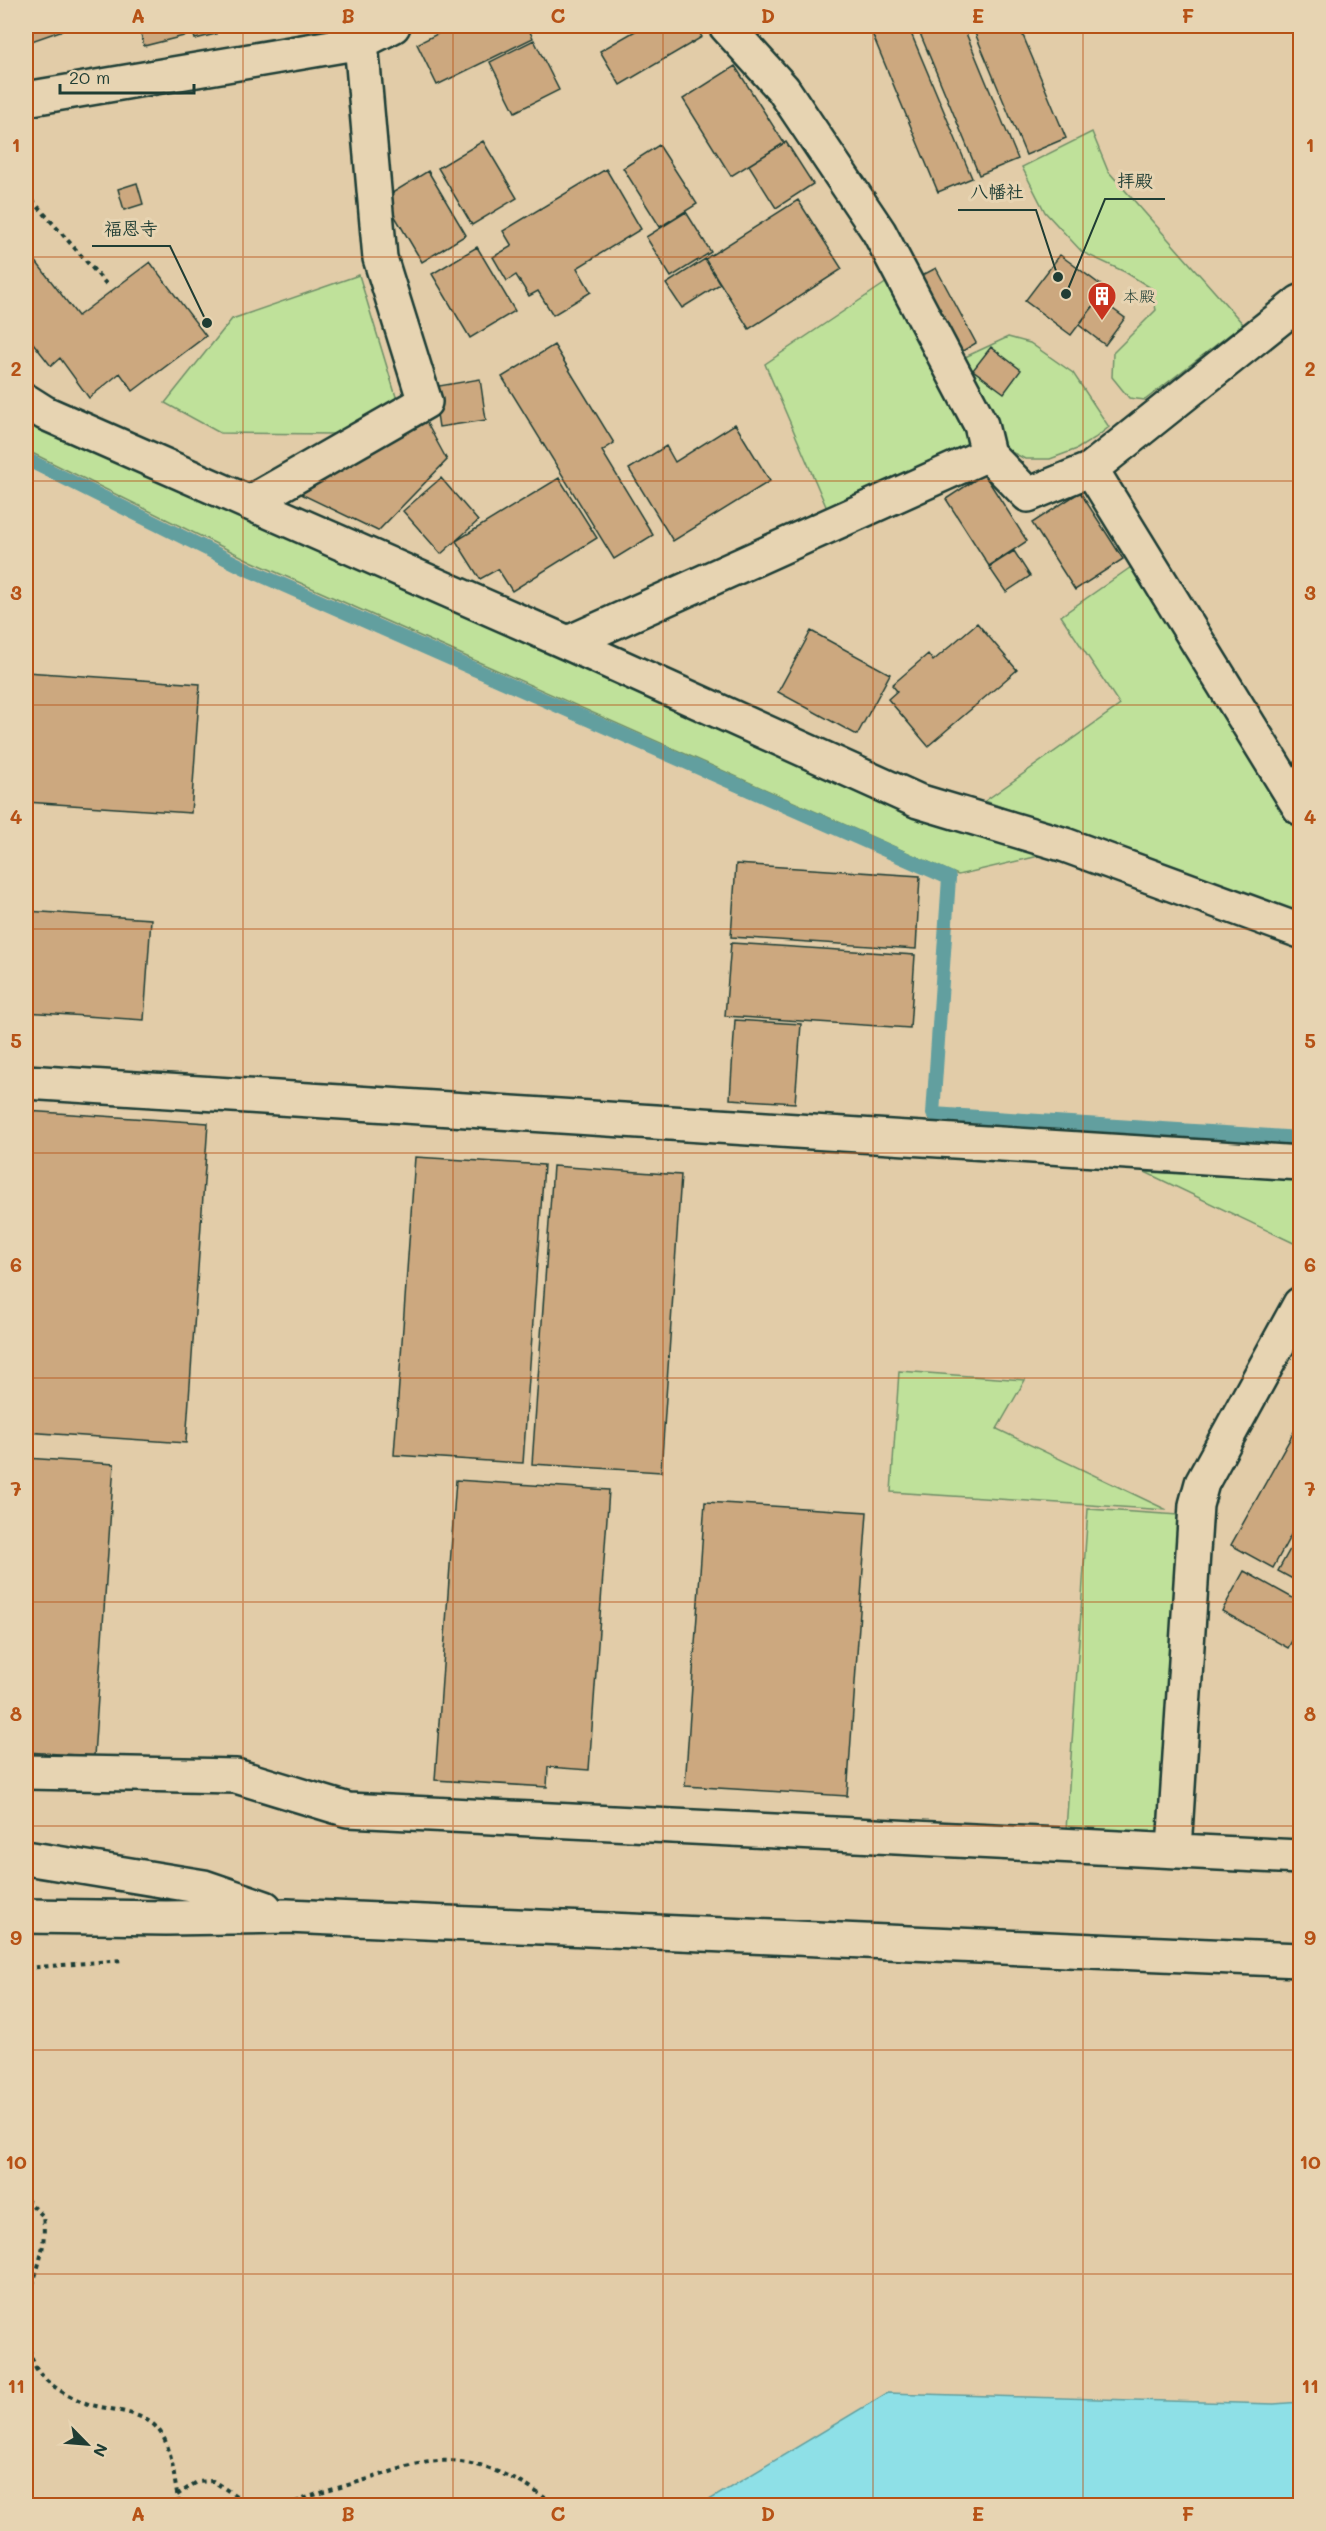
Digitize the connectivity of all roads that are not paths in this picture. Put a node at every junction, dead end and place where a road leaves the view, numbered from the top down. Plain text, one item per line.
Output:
1 (393, 26) edge
2 (726, 26) edge
3 (362, 42) junction
4 (26, 99) edge
5 (1300, 302) edge
6 (26, 401) edge
7 (988, 454) junction
8 (1091, 469) junction
9 (249, 503) junction
10 (568, 643) junction
11 (1300, 808) edge
12 (1300, 931) edge
13 (26, 1082) edge
14 (1300, 1163) edge
15 (1300, 1304) edge
16 (26, 1772) edge
17 (1174, 1850) junction
18 (1300, 1857) edge
19 (26, 1858) edge
20 (26, 1916) edge
21 (287, 1916) junction
22 (1300, 1960) edge

1 - 3 street
2 - 7 street
3 - 4 street
3 - 9 street
5 - 8 street
6 - 9 street
7 - 8 street
7 - 10 street
8 - 11 street
9 - 10 street
10 - 12 street
13 - 14 street
15 - 17 street
16 - 17 street
17 - 18 street
19 - 21 street
20 - 21 street
21 - 22 street

